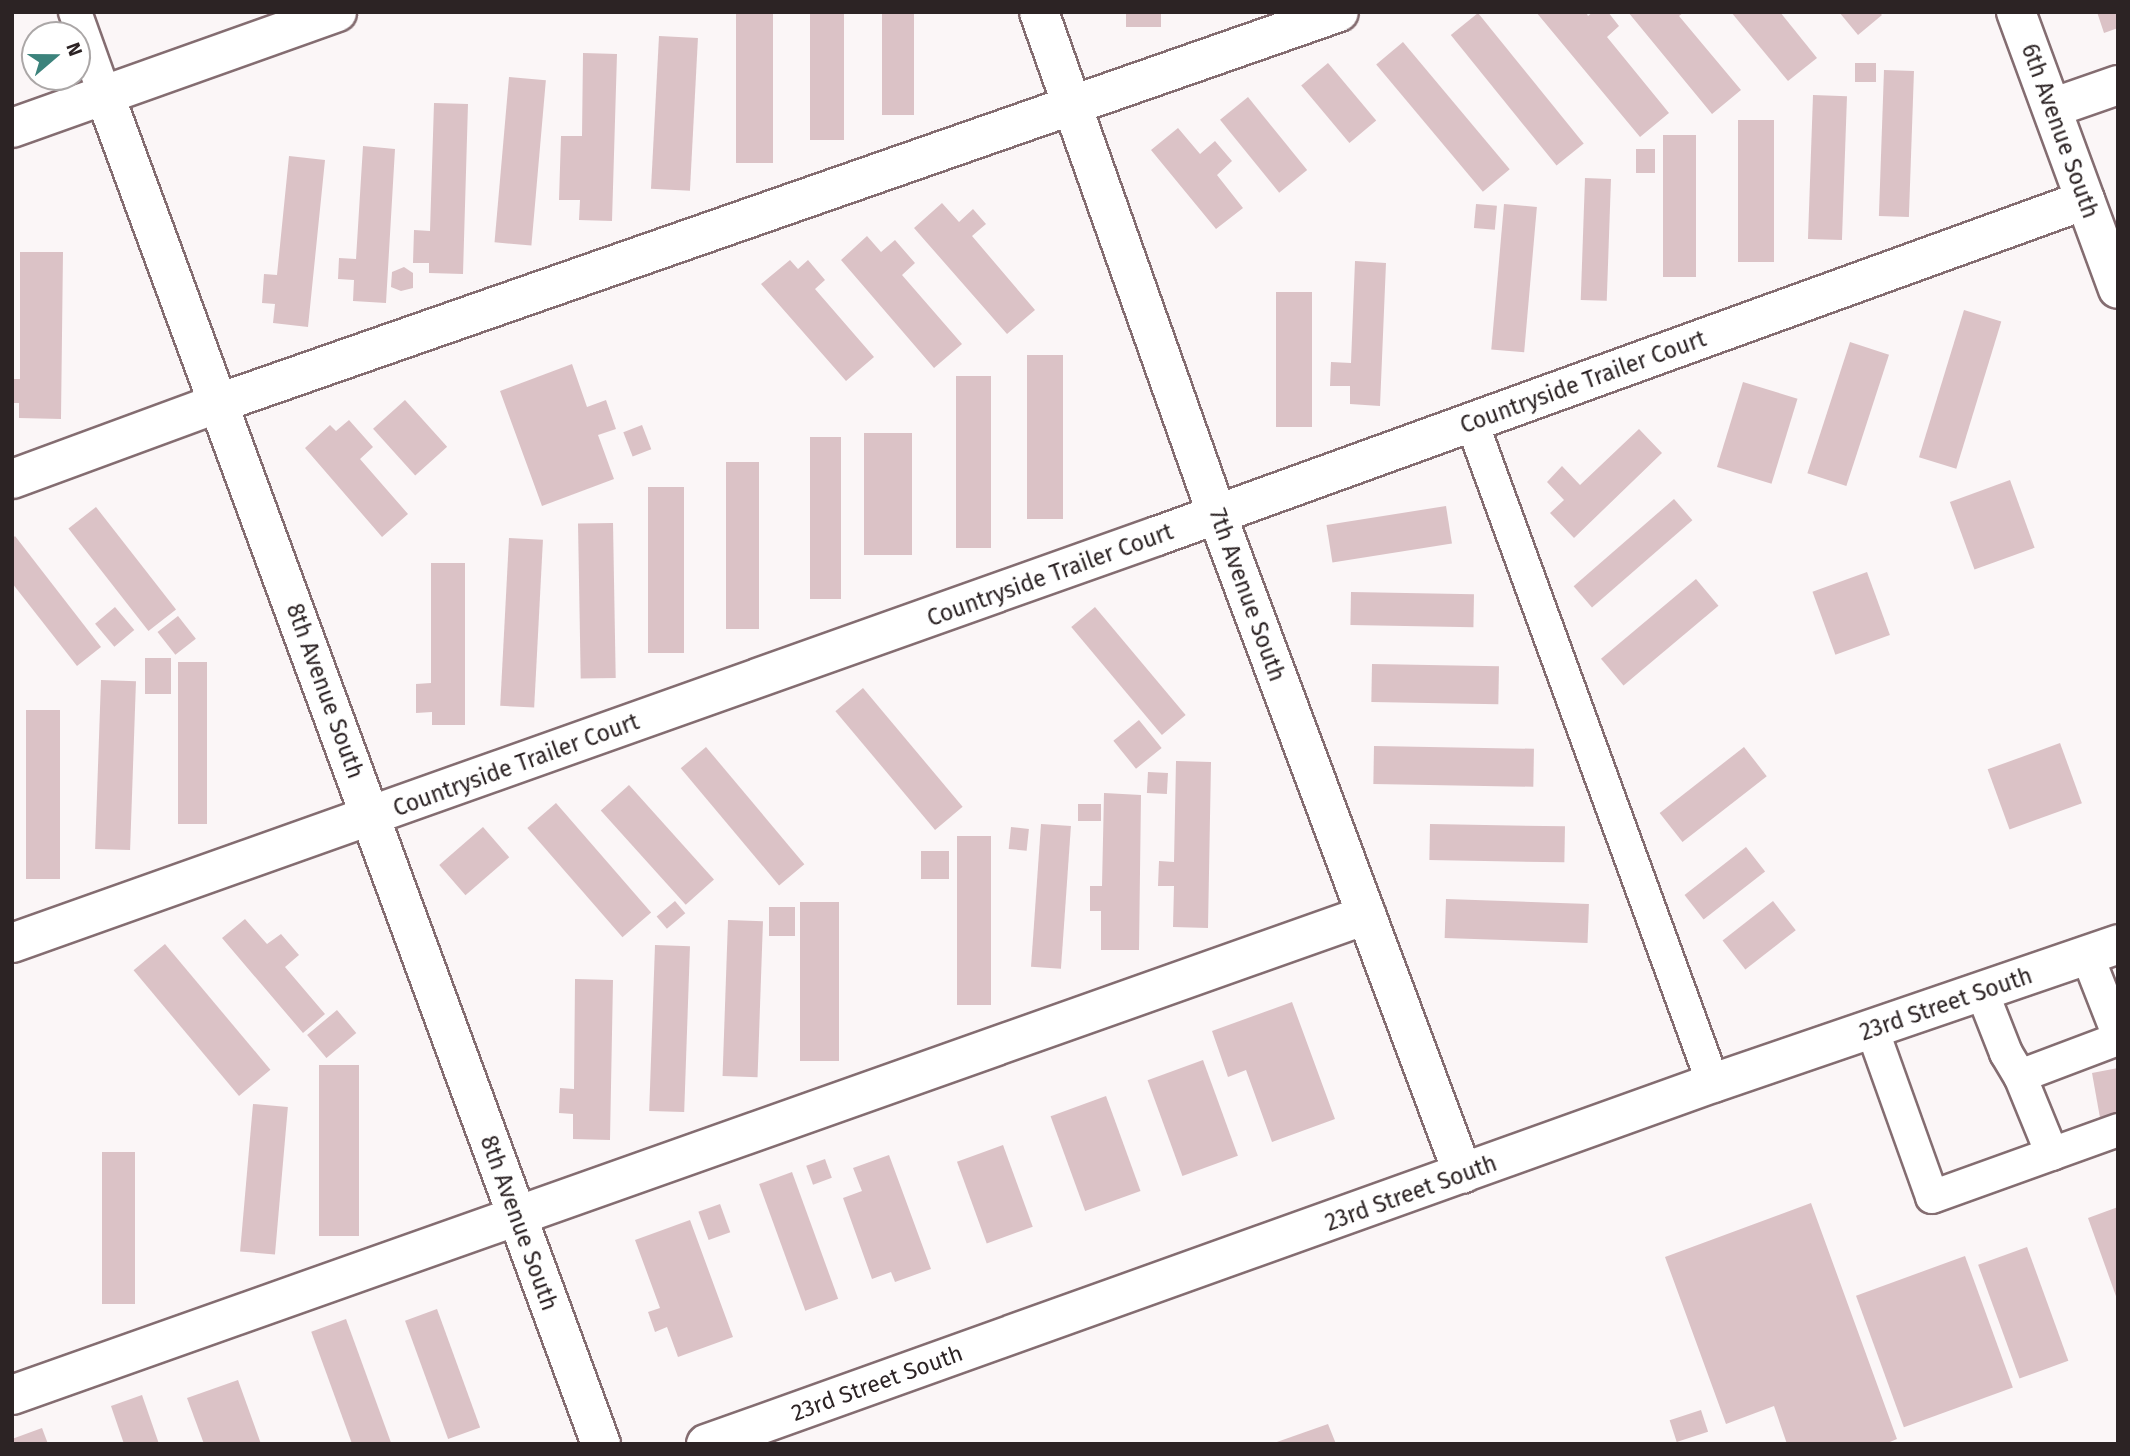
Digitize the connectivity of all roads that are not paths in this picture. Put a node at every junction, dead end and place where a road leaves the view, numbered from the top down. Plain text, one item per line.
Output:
1 (75, 12) edge
2 (337, 12) edge
3 (1039, 12) edge
4 (1339, 12) edge
5 (2016, 12) edge
6 (2118, 85) edge
7 (105, 96) junction
8 (1072, 105) junction
9 (2052, 108) junction
10 (12, 128) edge
11 (2085, 200) junction
12 (2118, 289) edge
13 (219, 403) junction
14 (1472, 423) junction
15 (12, 478) edge
16 (1217, 514) junction
17 (372, 817) junction
18 (1366, 915) junction
19 (12, 943) edge
20 (2102, 949) edge
21 (1982, 992) junction
22 (1872, 1029) junction
23 (2118, 1037) edge
24 (2020, 1076) junction
25 (1713, 1083) junction
26 (2118, 1130) edge
27 (2052, 1154) junction
28 (1464, 1174) junction
29 (516, 1215) junction
30 (12, 1395) edge
31 (601, 1444) edge
32 (706, 1444) edge

1 - 7 lane
2 - 7 street
3 - 8 street, 7th Avenue South
4 - 8 street
5 - 9 street, 6th Avenue South
6 - 9 street
7 - 10 street
7 - 13 street, 8th Avenue South
8 - 13 street
8 - 16 street, 7th Avenue South
9 - 11 street, 6th Avenue South
11 - 12 street, 6th Avenue South
11 - 14 street, Countryside Trailer Court
13 - 15 street
13 - 17 street, 8th Avenue South
14 - 16 street, Countryside Trailer Court
14 - 25 lane
16 - 17 street, Countryside Trailer Court
16 - 18 street, 7th Avenue South
17 - 19 street, Countryside Trailer Court
17 - 29 street, 8th Avenue South
18 - 28 street, 7th Avenue South
18 - 29 street
20 - 21 street, 23rd Street South
20 - 23 lane
21 - 22 street, 23rd Street South
21 - 24 lane
22 - 25 street, 23rd Street South
22 - 27 lane
23 - 24 lane
24 - 27 lane
25 - 28 street, 23rd Street South
26 - 27 lane
28 - 32 street, 23rd Street South
29 - 30 street
29 - 31 street, 8th Avenue South

